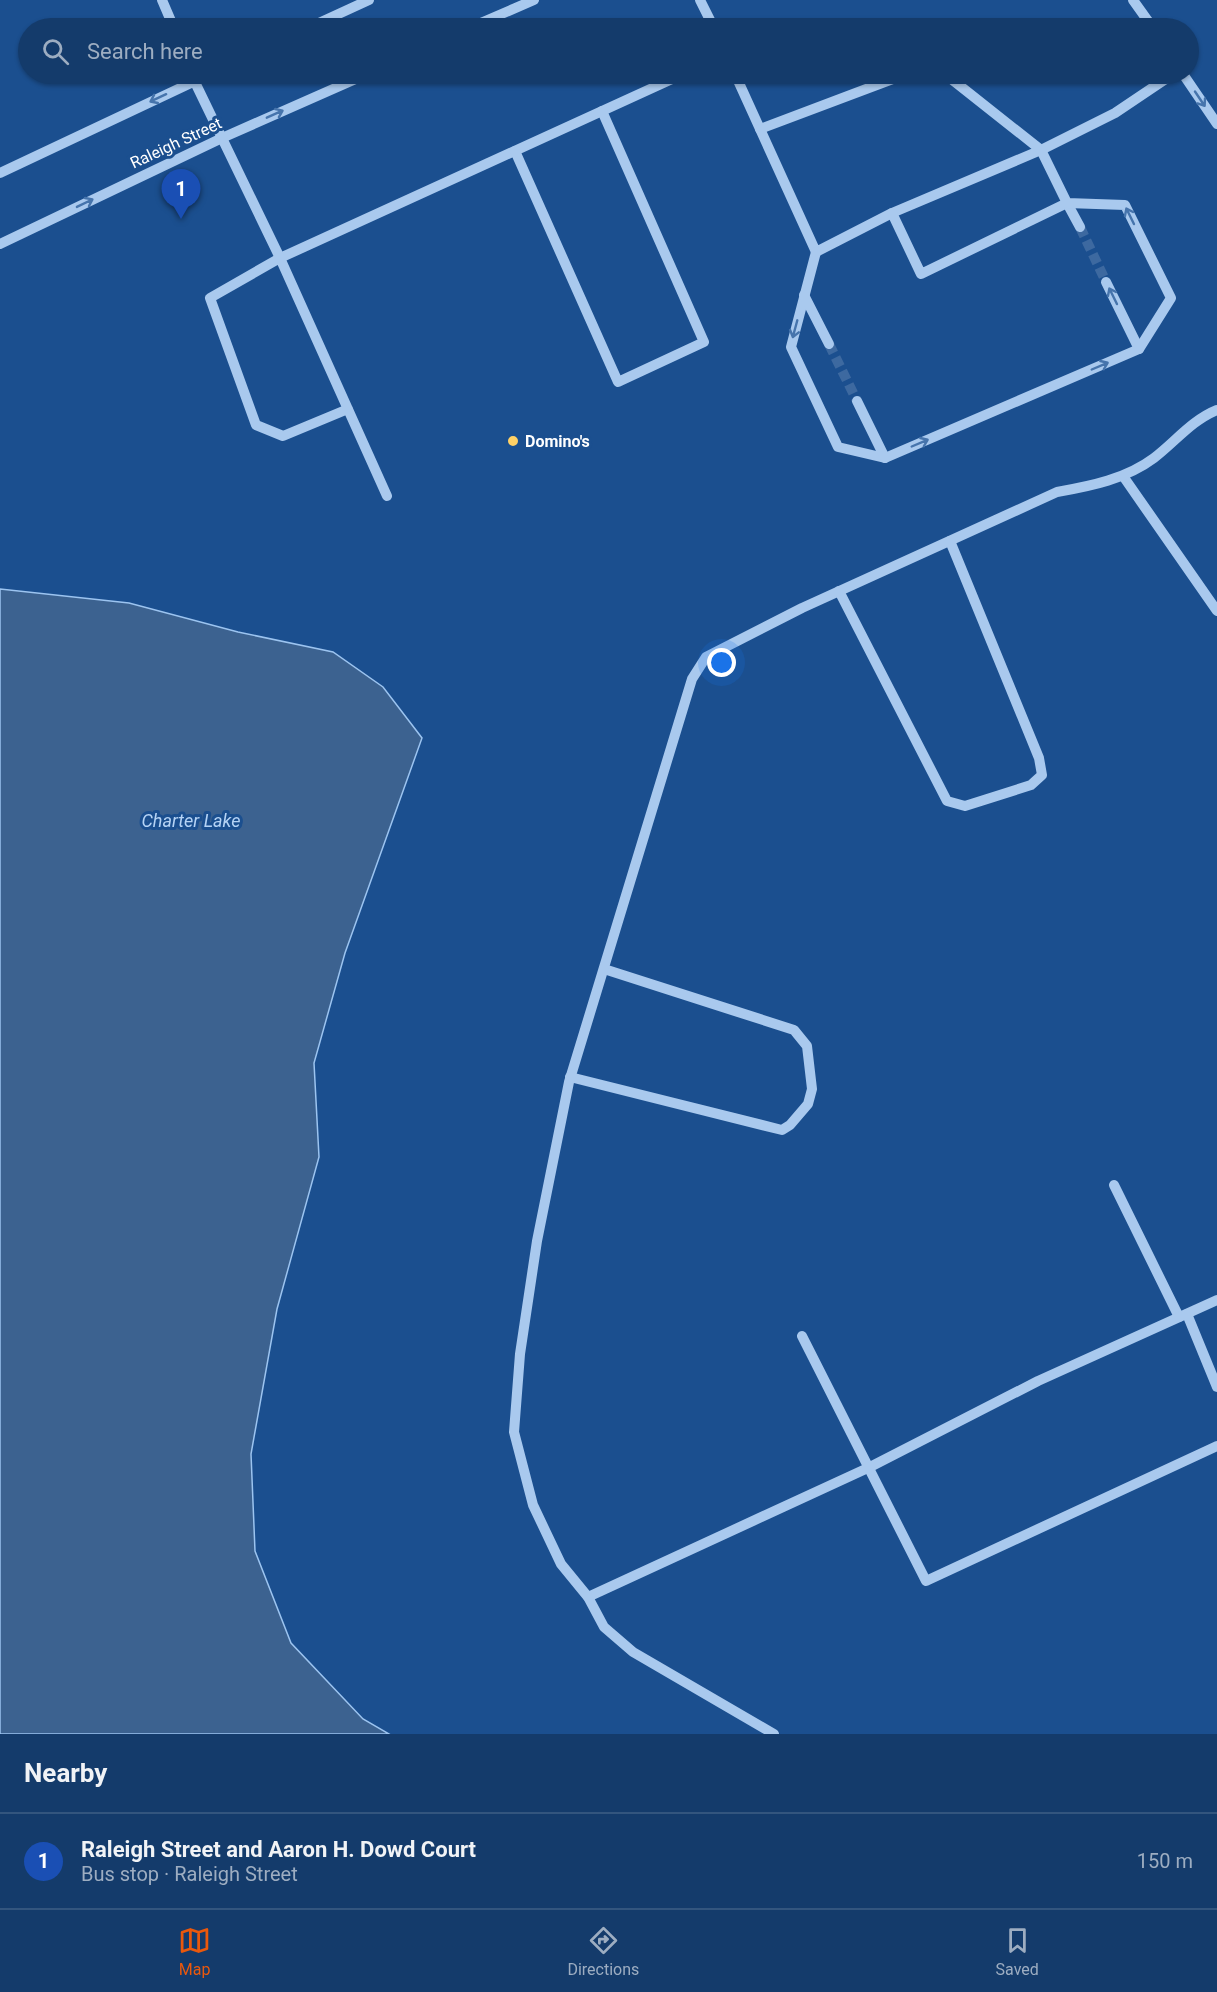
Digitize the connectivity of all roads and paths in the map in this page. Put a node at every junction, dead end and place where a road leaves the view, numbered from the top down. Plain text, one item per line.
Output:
1 (162, 0) edge
2 (369, 0) edge
3 (534, 0) edge
4 (700, 0) edge
5 (1133, 0) edge
6 (170, 18) edge
7 (330, 18) edge
8 (492, 18) edge
9 (709, 18) edge
10 (1146, 18) edge
11 (179, 84) edge
12 (196, 84) edge
13 (344, 84) edge
14 (661, 84) edge
15 (740, 84) edge
16 (879, 84) edge
17 (958, 84) edge
18 (1158, 84) edge
19 (1190, 84) edge
20 (602, 111) junction
21 (1217, 124) edge
22 (760, 129) junction
23 (222, 138) junction
24 (1041, 150) junction
25 (515, 151) junction
26 (0, 173) edge
27 (1067, 203) junction
28 (892, 213) junction
29 (1080, 227) tunnel mouth
30 (0, 244) edge
31 (816, 252) junction
32 (280, 258) junction
33 (1106, 282) tunnel mouth
34 (804, 295) junction
35 (829, 344) tunnel mouth
36 (1139, 349) junction
37 (857, 400) tunnel mouth
38 (348, 409) junction
39 (1217, 410) edge
40 (885, 458) junction
41 (1123, 476) junction
42 (387, 496) dead end
43 (950, 541) junction
44 (839, 591) junction
45 (1217, 611) edge
46 (604, 969) junction
47 (570, 1077) junction
48 (1114, 1185) dead end
49 (1217, 1300) edge
50 (1183, 1315) junction
51 (802, 1336) dead end
52 (1217, 1387) edge
53 (1217, 1446) edge
54 (870, 1467) junction
55 (588, 1597) junction
56 (774, 1734) edge

1 - 6 street
2 - 7 street
3 - 8 street
4 - 9 street
5 - 10 street
11 -> 26 street
12 - 23 street
23 -> 13 street, Raleigh Street
14 - 20 street
15 - 22 street
16 - 22 street
17 - 24 street
18 - 24 street
19 -> 21 street
20 - 25 street
20 - 25 street
22 - 31 street
30 -> 23 street, Raleigh Street
23 - 32 street
24 - 27 street
24 - 28 street
25 - 32 street
27 - 28 street
27 - 29 street
36 -> 27 street
28 - 31 street
31 - 34 street
32 - 38 street
32 - 38 street
36 -> 33 street
34 - 35 street
34 -> 40 street
40 -> 36 street
37 - 40 street
38 - 42 street
39 - 41 street
41 - 43 street
41 - 45 street
43 - 44 street
43 - 44 street
44 - 46 street
46 - 47 street
46 - 47 street
47 - 55 street
48 - 50 street
49 - 50 street
50 - 52 street
50 - 54 street
51 - 54 street
53 - 54 street
54 - 55 street
55 - 56 street

